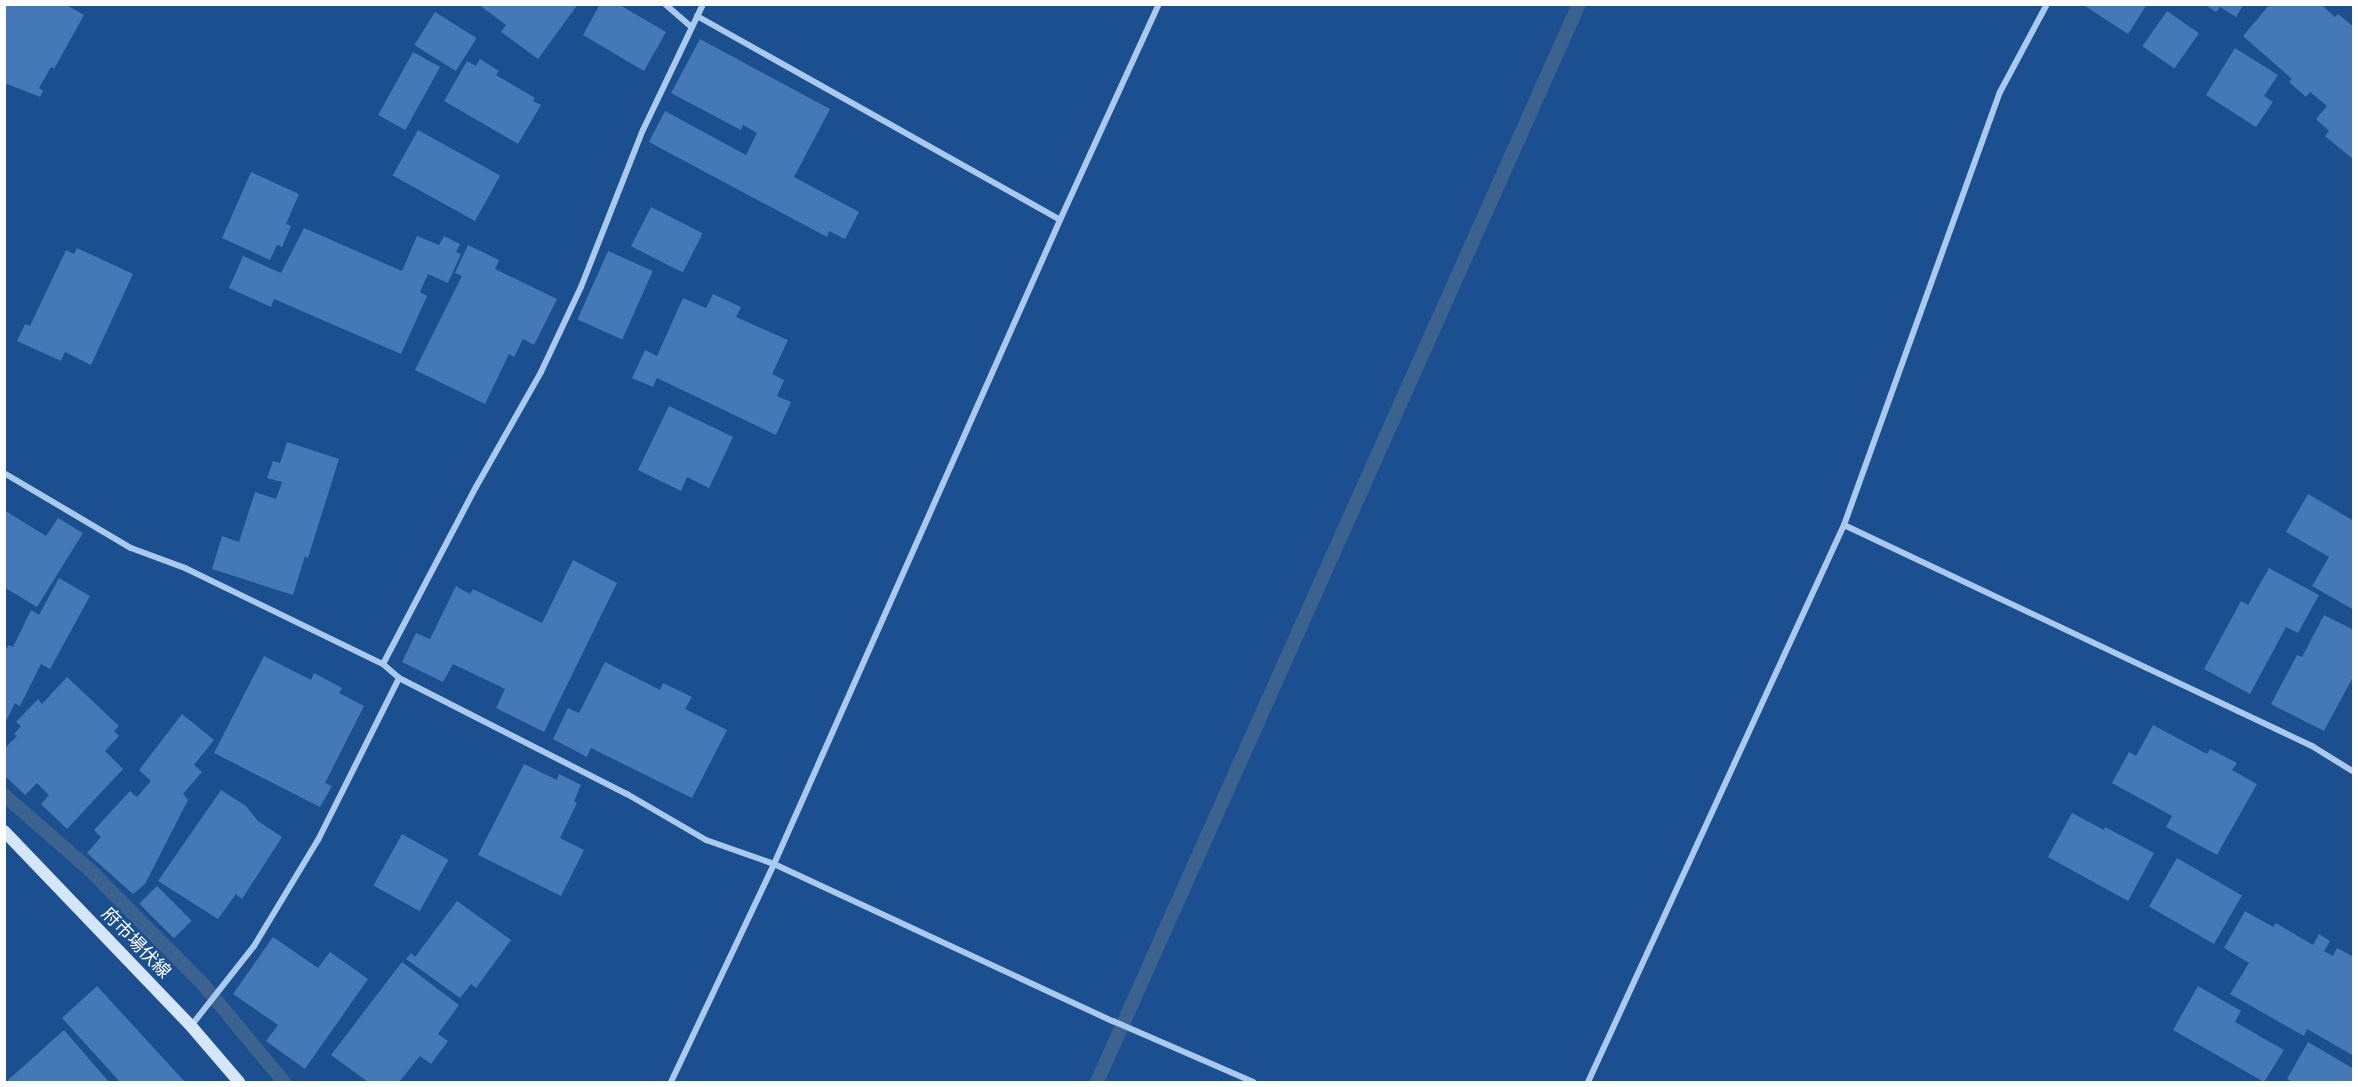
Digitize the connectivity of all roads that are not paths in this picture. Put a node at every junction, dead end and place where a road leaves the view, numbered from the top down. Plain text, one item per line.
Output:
1 (664, 4) edge
2 (703, 4) edge
3 (1160, 4) edge
4 (2047, 4) edge
5 (697, 16) junction
6 (691, 27) junction
7 (1060, 220) junction
8 (4, 472) edge
9 (1845, 525) junction
10 (383, 664) junction
11 (399, 678) junction
12 (2354, 772) edge
13 (4, 831) edge
14 (774, 864) junction
15 (192, 1026) junction
16 (240, 1083) edge
17 (671, 1083) edge
18 (1253, 1083) edge
19 (1588, 1083) edge

1 - 6 street
2 - 5 street
3 - 7 street
4 - 9 street
5 - 6 street
5 - 7 street
6 - 10 street
7 - 14 street
8 - 10 street
9 - 12 street
9 - 19 street
10 - 11 street
11 - 14 street
11 - 15 street
13 - 15 main road, 府市場伏線
14 - 17 street
14 - 18 street
15 - 16 main road, 府市場伏線

